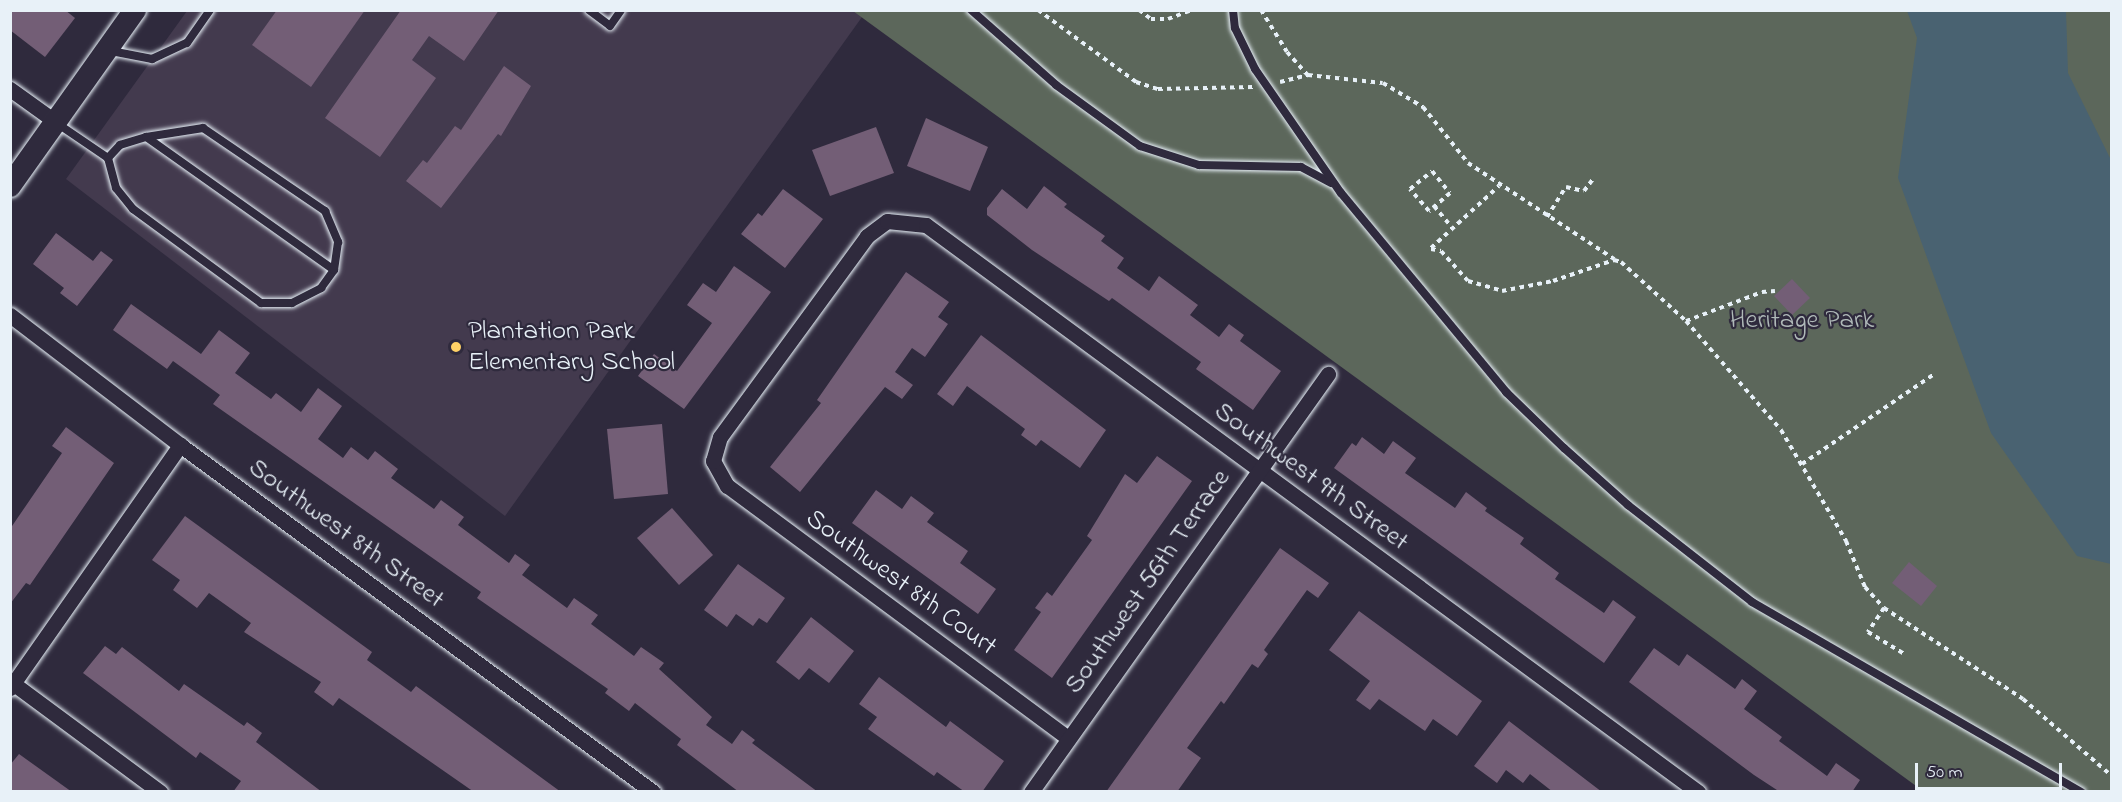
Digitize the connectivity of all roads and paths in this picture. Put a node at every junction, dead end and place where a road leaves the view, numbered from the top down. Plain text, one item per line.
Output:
1 (135, 10) edge
2 (210, 10) edge
3 (588, 10) edge
4 (621, 10) edge
5 (971, 10) edge
6 (1038, 10) edge
7 (1139, 10) edge
8 (1191, 10) edge
9 (1233, 10) edge
10 (1261, 10) edge
11 (106, 50) junction
12 (1308, 75) junction
13 (1276, 83) dead end
14 (1259, 87) dead end
15 (10, 89) edge
16 (56, 122) junction
17 (146, 137) junction
18 (108, 158) junction
19 (1593, 180) dead end
20 (10, 186) edge
21 (1499, 186) junction
22 (1341, 193) junction
23 (1434, 206) junction
24 (1547, 217) junction
25 (887, 220) joint
26 (1453, 229) junction
27 (1614, 260) junction
28 (334, 270) junction
29 (1774, 291) dead end
30 (10, 315) edge
31 (1686, 321) junction
32 (1328, 374) dead end
33 (1933, 375) dead end
34 (180, 445) junction
35 (1802, 464) junction
36 (1259, 470) junction
37 (1884, 608) junction
38 (1906, 655) dead end
39 (12, 686) edge
40 (1068, 738) junction
41 (2112, 776) edge
42 (160, 792) edge
43 (653, 792) edge
44 (1031, 792) edge
45 (1698, 792) edge
46 (2081, 792) edge

1 - 11 street
2 - 11 lane
3 - 4 lane
5 - 22 lane
6 - 14 path
7 - 8 path
9 - 22 lane
10 - 12 path
11 - 16 street
12 - 13 path
12 - 21 path
15 - 16 street
16 - 18 lane
16 - 20 street
17 - 18 lane
17 - 28 lane
17 - 28 lane
18 - 28 lane
19 - 24 path
21 - 24 path
21 - 26 path
22 - 46 lane
23 - 23 path
23 - 26 path
24 - 27 path
25 - 36 street, Southwest 9th Street
25 - 40 street, Southwest 8th Court
26 - 27 path
27 - 31 path
29 - 31 path
30 - 34 street, Southwest 8th Street
31 - 35 path
32 - 36 street, Southwest 56th Terrace
33 - 35 path
34 - 39 street
34 - 43 street, Southwest 8th Street
35 - 37 path
36 - 40 street, Southwest 56th Terrace
36 - 45 street, Southwest 9th Street
37 - 38 path
37 - 41 path
39 - 42 street
40 - 44 street, Southwest 56th Terrace

